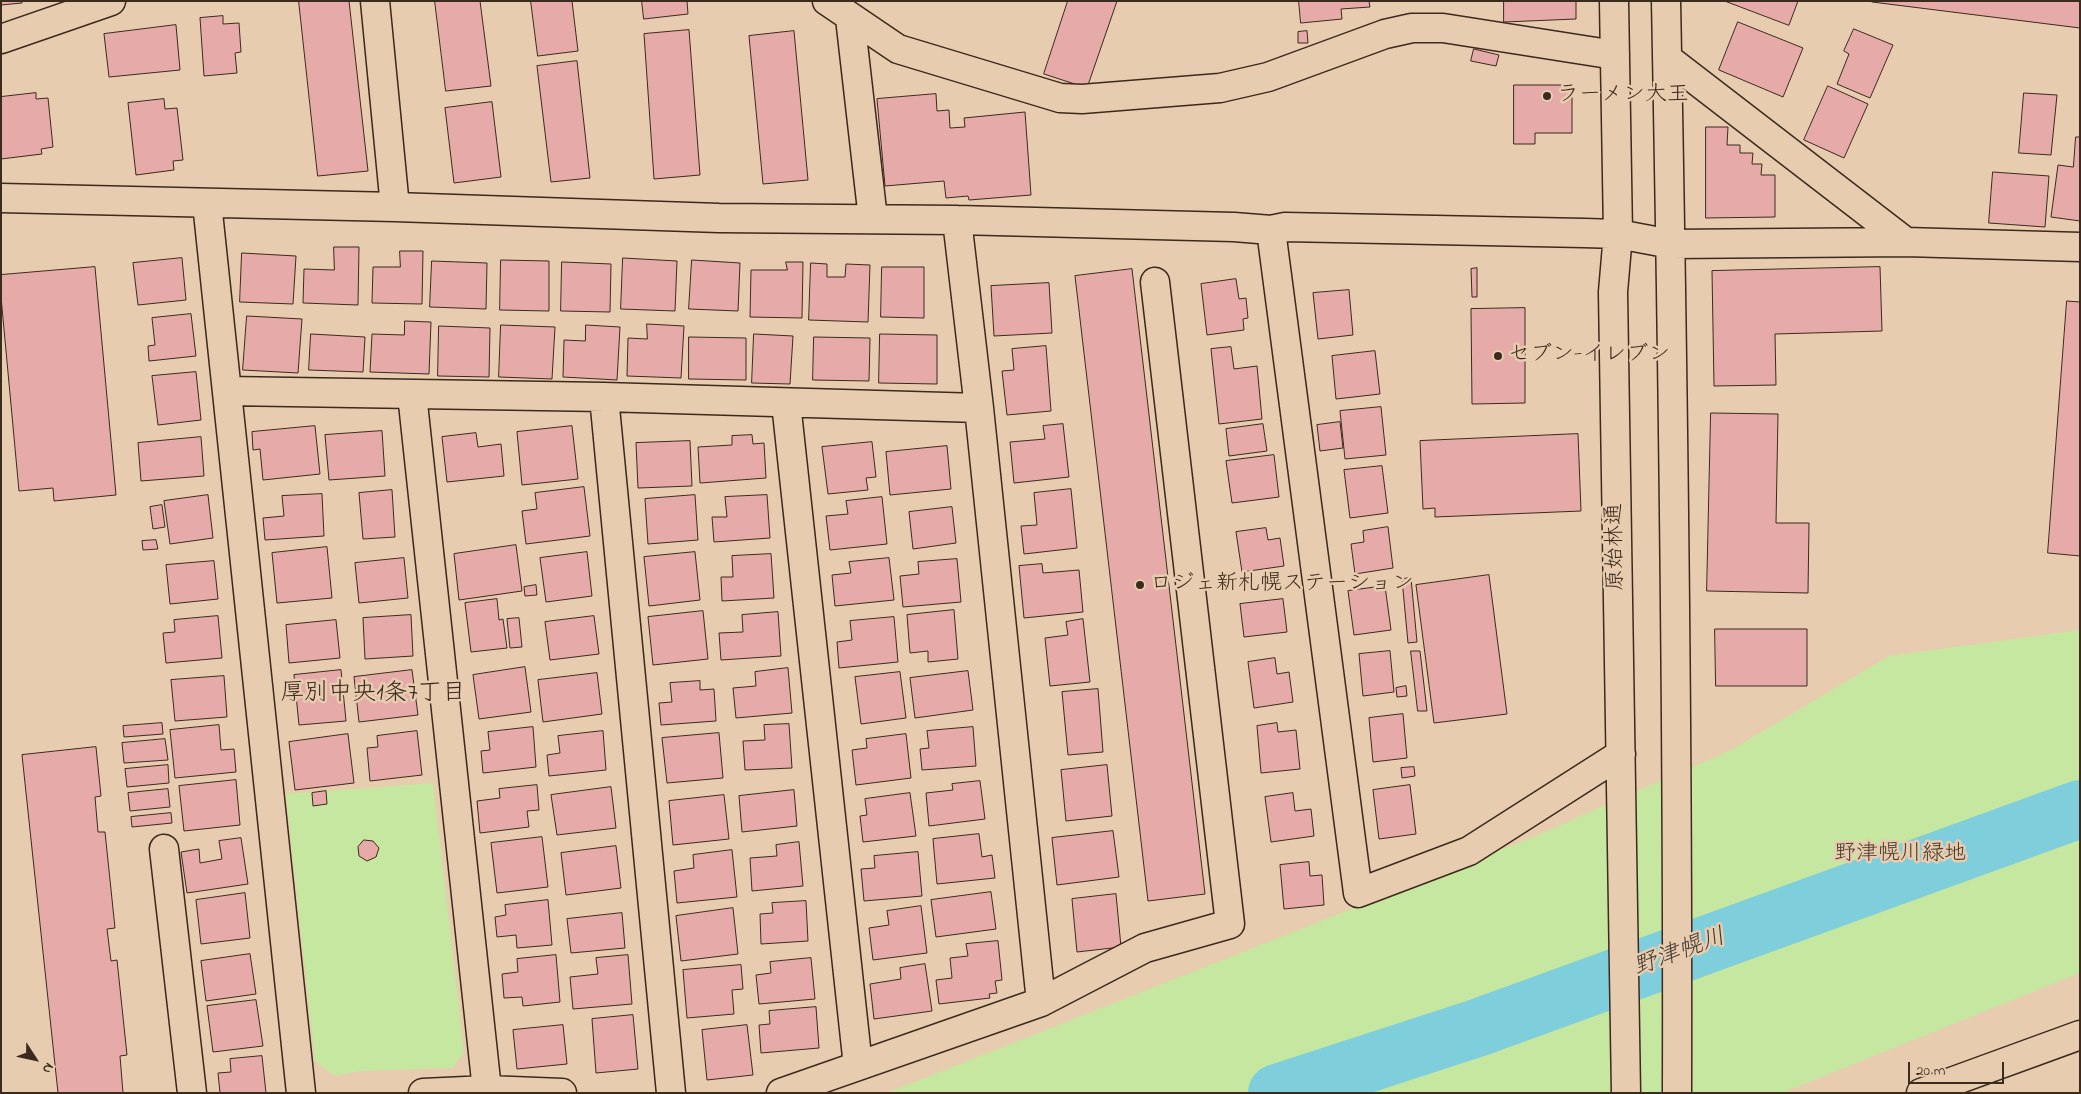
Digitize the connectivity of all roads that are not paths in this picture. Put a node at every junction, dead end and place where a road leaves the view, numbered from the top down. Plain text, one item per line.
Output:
1 (111, 1) edge
2 (375, 1) edge
3 (828, 1) edge
4 (1614, 1) edge
5 (1666, 1) edge
6 (57, 10) edge
7 (850, 18) junction
8 (1, 39) edge
9 (1615, 55) junction
10 (1667, 58) junction
11 (1, 198) edge
12 (207, 203) junction
13 (395, 207) junction
14 (873, 219) junction
15 (957, 220) junction
16 (1271, 230) junction
17 (1618, 234) junction
18 (1906, 242) junction
19 (1670, 244) junction
20 (2080, 248) edge
21 (1155, 282) dead end
22 (227, 391) junction
23 (412, 394) junction
24 (604, 397) junction
25 (786, 403) junction
26 (979, 408) junction
27 (1621, 754) junction
28 (164, 849) dead end
29 (1041, 1002) junction
30 (2080, 1035) edge
31 (858, 1066) junction
32 (487, 1090) junction
33 (192, 1093) edge
34 (301, 1093) edge
35 (423, 1093) edge
36 (562, 1093) edge
37 (672, 1093) edge
38 (781, 1093) edge
39 (1626, 1093) edge
40 (1676, 1093) edge
41 (1921, 1093) edge

1 - 6 street
2 - 13 street
3 - 7 street
4 - 9 street, 原始林通
5 - 10 street
6 - 8 street
7 - 9 street
7 - 14 street
9 - 17 street, 原始林通
10 - 18 street
10 - 19 street
11 - 12 street
12 - 13 street
12 - 22 street
13 - 14 street
14 - 15 street
15 - 16 street
15 - 26 street
16 - 17 street
16 - 27 street
17 - 19 street
17 - 27 street, 原始林通
18 - 19 street
18 - 20 street
19 - 40 street
21 - 29 street
22 - 23 street
22 - 34 street
23 - 24 street
23 - 32 street
24 - 25 street
24 - 37 street
25 - 26 street
25 - 31 street
26 - 29 street
27 - 39 street, 原始林通
28 - 33 street
29 - 31 street
30 - 41 street
31 - 38 street
32 - 35 street
32 - 36 street

